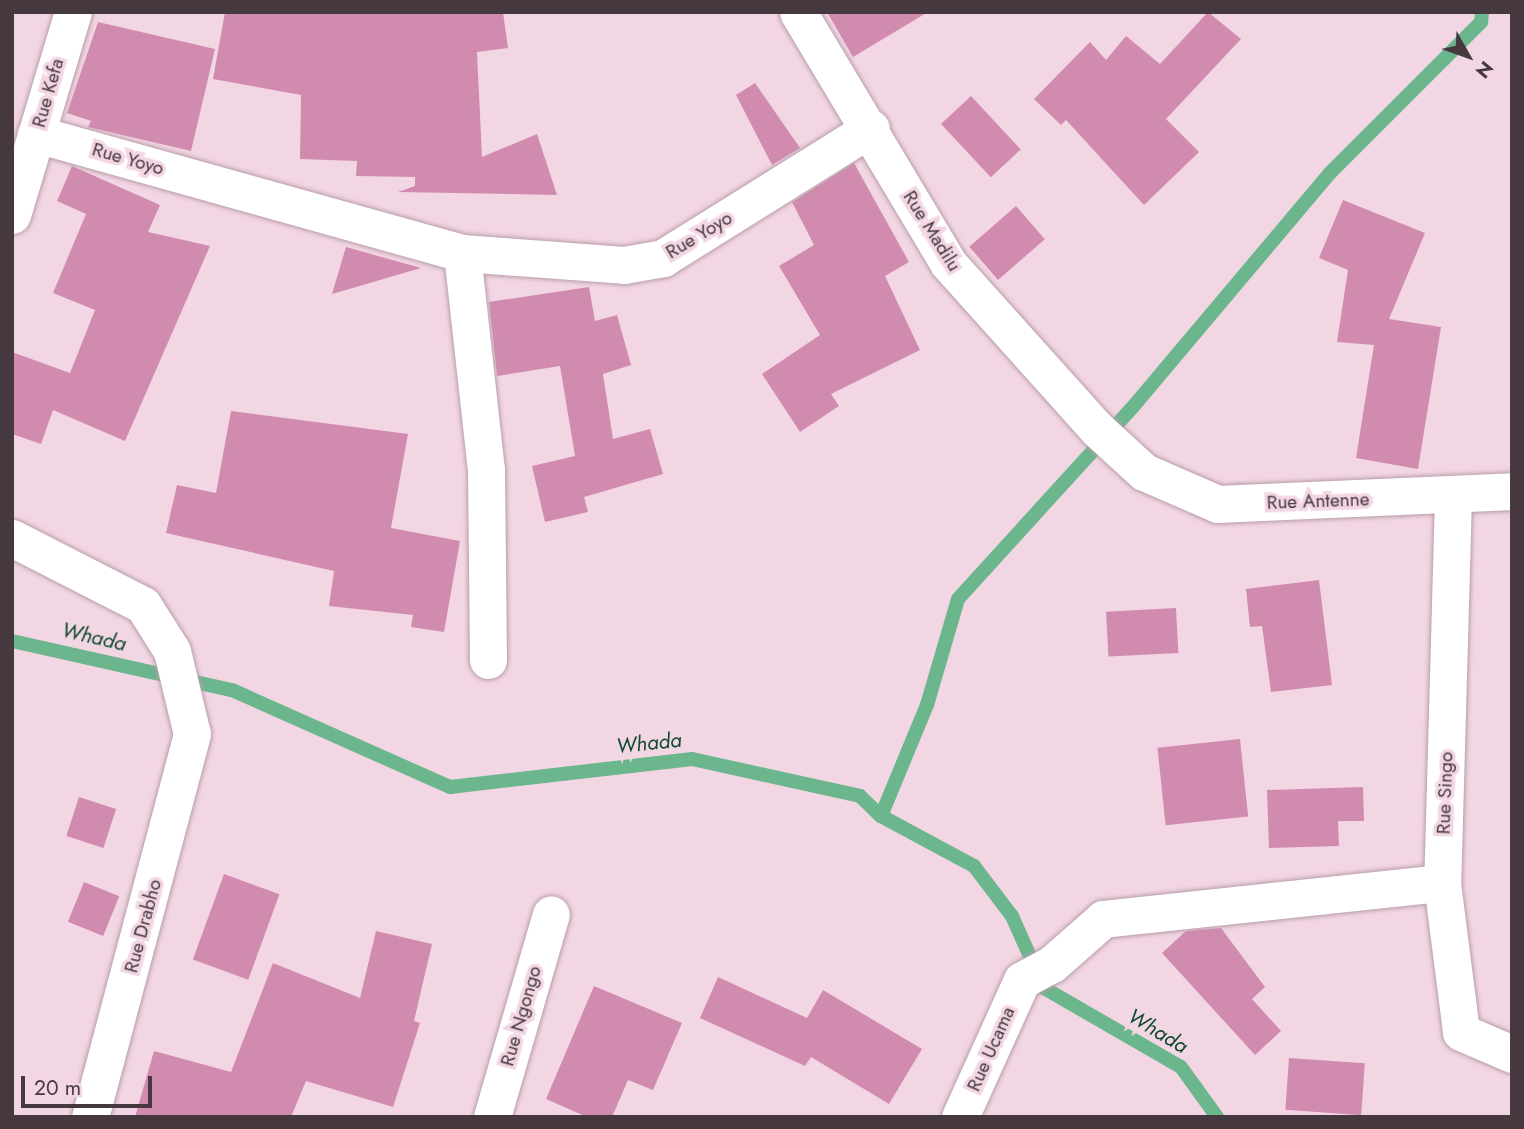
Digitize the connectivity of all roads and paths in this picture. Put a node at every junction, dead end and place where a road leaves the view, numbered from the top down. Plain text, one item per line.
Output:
1 (73, 12) edge
2 (811, 17) edge
3 (871, 128) junction
4 (26, 143) edge
5 (12, 215) edge
6 (462, 254) junction
7 (1134, 463) joint
8 (1512, 491) edge
9 (1453, 497) junction
10 (12, 538) edge
11 (488, 660) dead end
12 (1442, 883) junction
13 (551, 914) dead end
14 (1512, 1054) edge
15 (90, 1117) edge
16 (492, 1117) edge
17 (960, 1117) edge

1 - 4 street, Rue Kefa
2 - 3 street, Rue Madilu
3 - 6 street, Rue Yoyo
3 - 7 street, Rue Madilu
4 - 5 street, Rue Kefa
4 - 6 street, Rue Yoyo
6 - 11 street
7 - 9 street, Rue Antenne
8 - 9 street, Rue Antenne
9 - 12 street, Rue Singo
10 - 15 street, Rue Drabho
12 - 14 street, Rue Singo
12 - 17 street, Rue Ucama
13 - 16 street, Rue Ngongo

